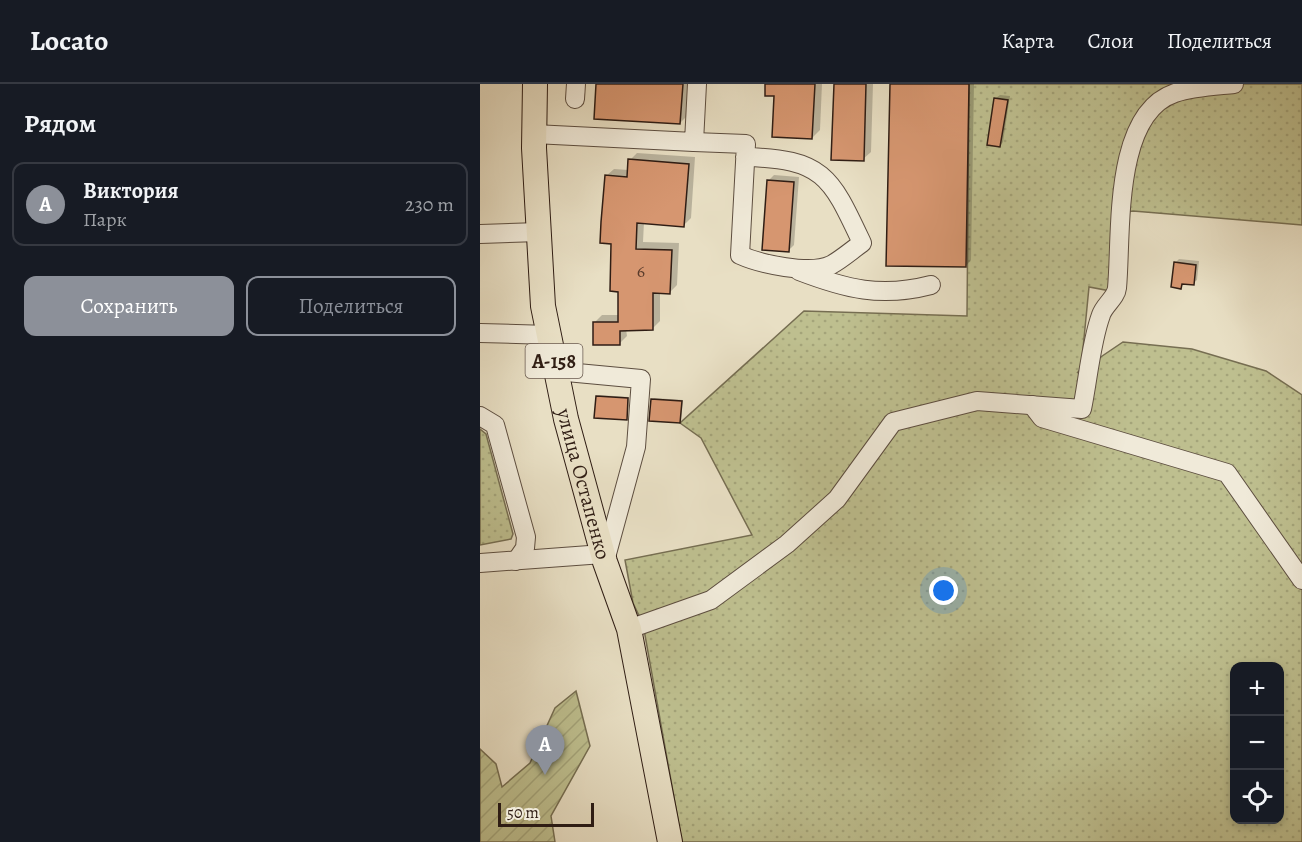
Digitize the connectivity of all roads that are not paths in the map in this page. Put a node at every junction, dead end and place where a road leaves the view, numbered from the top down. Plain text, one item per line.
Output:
1 (535, 84) edge
2 (697, 84) edge
3 (1234, 84) edge
4 (534, 134) junction
5 (694, 142) junction
6 (746, 157) junction
7 (539, 232) junction
8 (480, 234) edge
9 (793, 268) junction
10 (931, 285) dead end
11 (480, 333) edge
12 (549, 335) junction
13 (556, 371) junction
14 (1032, 405) junction
15 (480, 416) edge
16 (604, 558) junction
17 (516, 561) junction
18 (480, 563) edge
19 (1302, 580) edge
20 (629, 629) junction
21 (670, 842) edge

1 - 4 main road, улица Остапенко / А-158
2 - 5 lane
3 - 14 lane
4 - 5 lane
4 - 7 main road, улица Остапенко / А-158
5 - 6 lane
6 - 9 lane
6 - 9 lane
7 - 8 lane
7 - 12 main road, улица Остапенко / А-158
9 - 10 lane
11 - 12 lane
12 - 13 main road, улица Остапенко / А-158
13 - 16 main road, улица Остапенко / А-158
13 - 16 lane
14 - 19 lane
14 - 20 lane
15 - 17 lane
16 - 17 lane
16 - 20 main road, улица Остапенко / А-158
17 - 18 lane
20 - 21 main road, А-158

